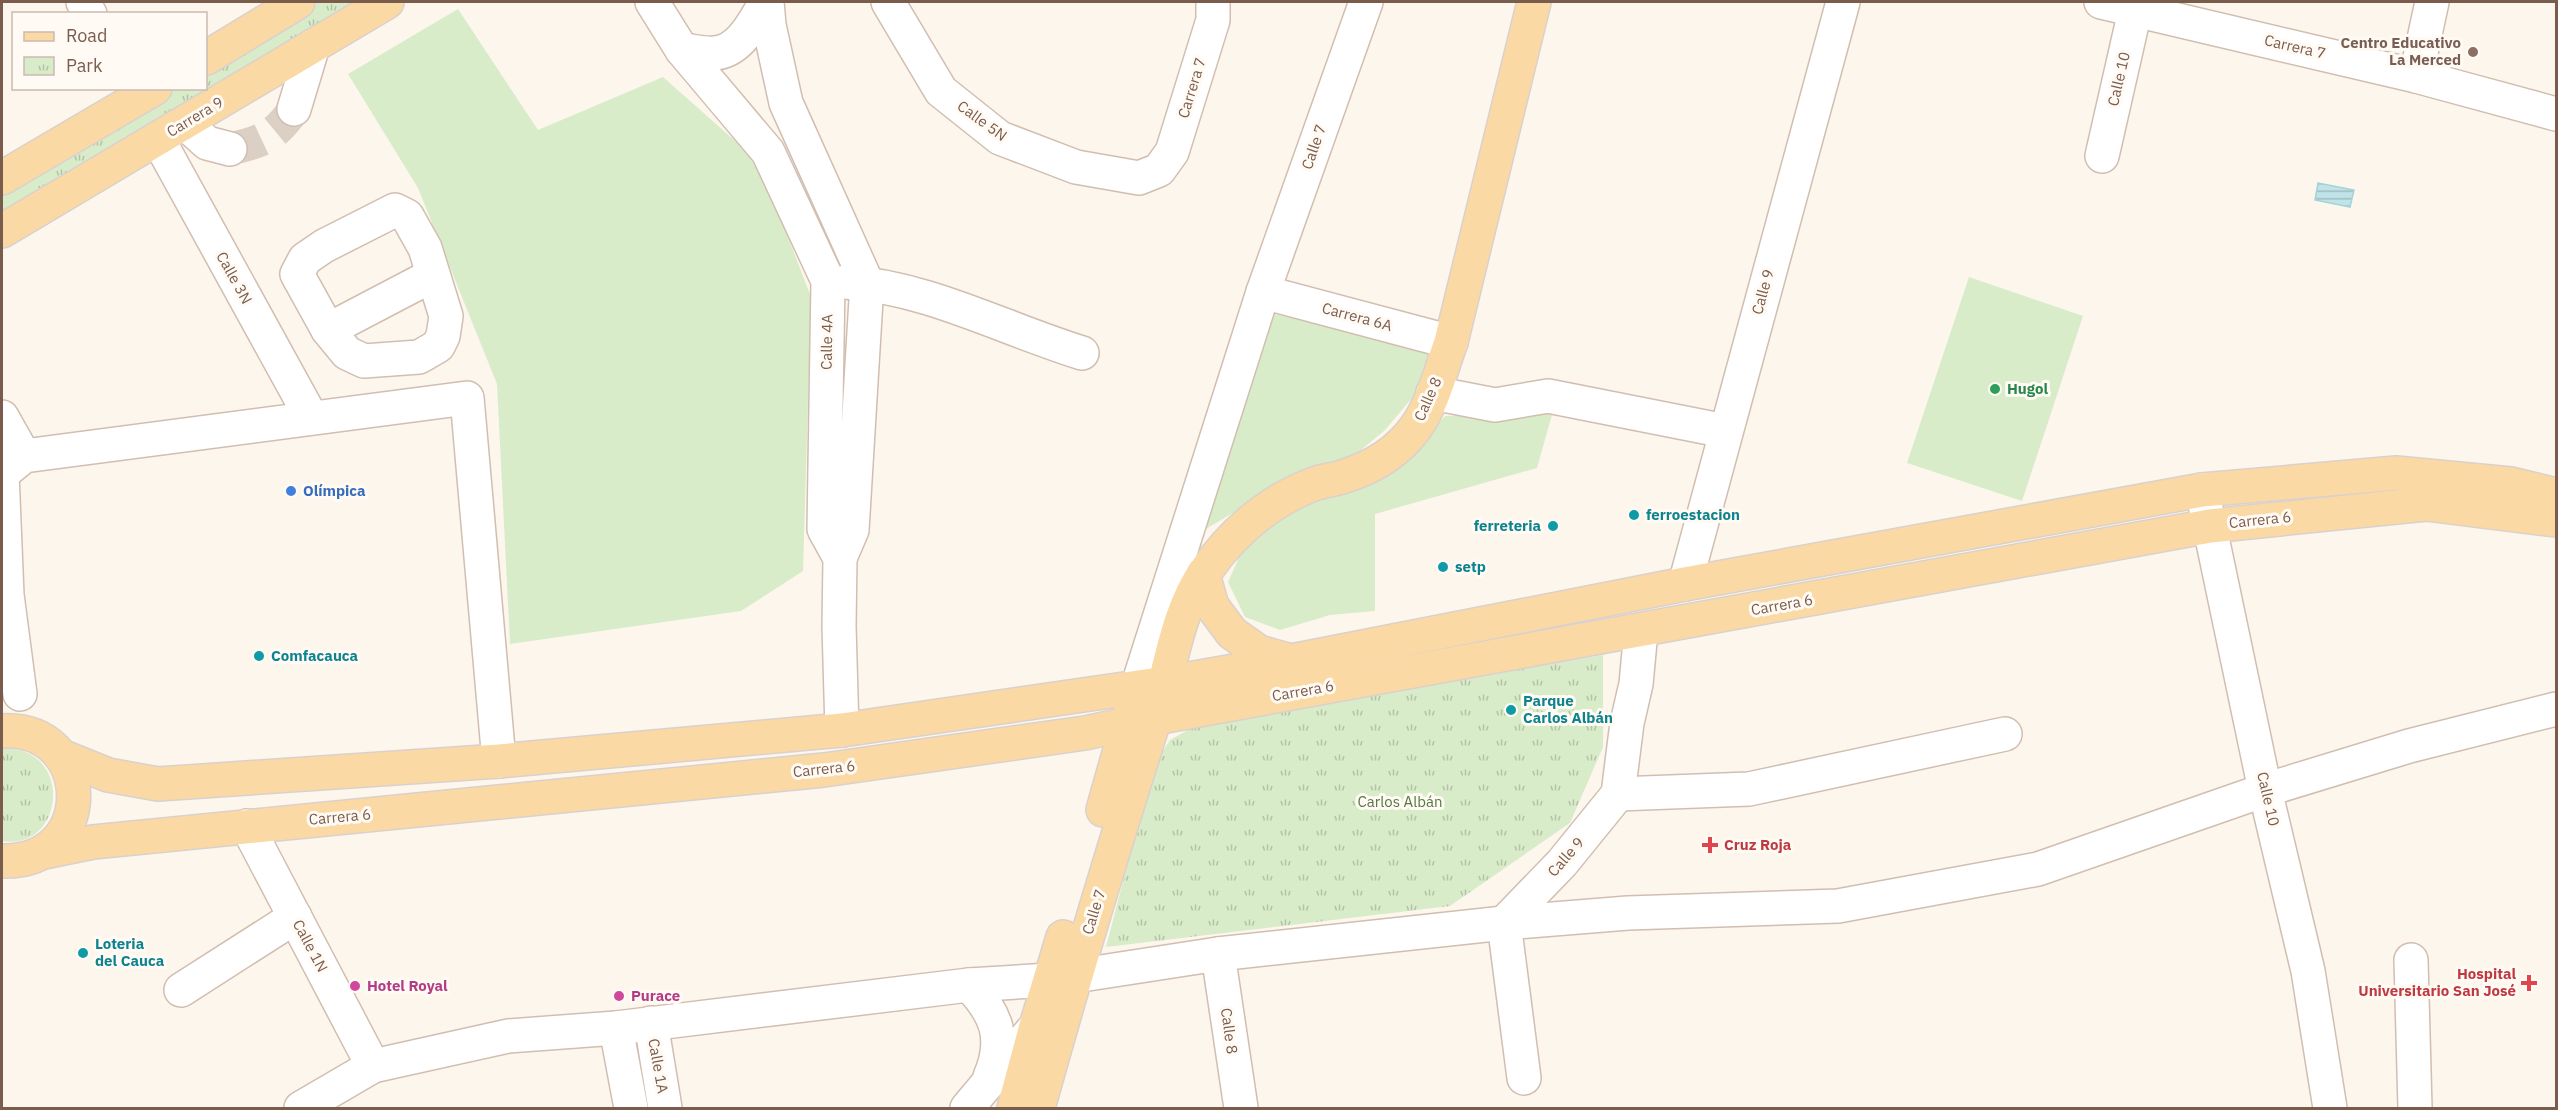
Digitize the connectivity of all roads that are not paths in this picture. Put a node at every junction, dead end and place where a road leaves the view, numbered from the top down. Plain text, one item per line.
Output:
1 (298, 2) edge
2 (387, 2) edge
3 (652, 2) edge
4 (766, 2) edge
5 (888, 2) edge
6 (1213, 2) edge
7 (1366, 2) edge
8 (1534, 2) edge
9 (1843, 2) edge
10 (2102, 2) edge
11 (2432, 2) edge
12 (2136, 5) edge
13 (313, 46) junction
14 (682, 50) junction
15 (207, 57) edge
16 (2416, 76) junction
17 (145, 91) edge
18 (294, 109) tunnel mouth
19 (2556, 114) edge
20 (171, 131) junction
21 (230, 149) tunnel mouth
22 (2102, 156) dead end
23 (1160, 170) joint
24 (2, 178) edge
25 (2, 231) edge
26 (434, 275) junction
27 (828, 281) junction
28 (867, 284) junction
29 (1263, 292) junction
30 (328, 330) junction
31 (1451, 342) junction
32 (1082, 354) dead end
33 (419, 357) junction
34 (1433, 393) junction
35 (428, 403) junction
36 (2, 417) edge
37 (311, 417) junction
38 (1725, 431) junction
39 (9, 468) edge
40 (2202, 490) junction
41 (2556, 495) edge
42 (2556, 520) edge
43 (2210, 526) junction
44 (840, 558) junction
45 (1203, 574) junction
46 (1685, 584) junction
47 (1641, 631) junction
48 (1291, 661) junction
49 (1151, 685) junction
50 (20, 694) dead end
51 (2556, 709) edge
52 (1141, 721) junction
53 (2, 730) edge
54 (842, 730) junction
55 (2005, 734) dead end
56 (61, 756) junction
57 (499, 761) junction
58 (2265, 790) junction
59 (1618, 794) junction
60 (247, 826) junction
61 (45, 852) junction
62 (2, 861) edge
63 (295, 917) junction
64 (1504, 922) junction
65 (1218, 954) junction
66 (2411, 960) dead end
67 (1062, 977) junction
68 (969, 985) junction
69 (181, 990) dead end
70 (651, 1023) junction
71 (1036, 1026) junction
72 (616, 1028) junction
73 (373, 1066) junction
74 (1524, 1078) dead end
75 (988, 1081) junction
76 (301, 1108) edge
77 (631, 1108) edge
78 (665, 1108) edge
79 (967, 1108) edge
80 (1014, 1108) edge
81 (1038, 1108) edge
82 (1241, 1108) edge
83 (2330, 1108) edge
84 (2415, 1108) edge

1 - 15 main road
2 - 13 main road, Carrera 9
3 - 14 street, Calle 4A
4 - 14 street
4 - 28 street
5 - 23 street, Calle 5N
6 - 23 street, Carrera 7
7 - 29 street, Calle 7
8 - 31 main road, Calle 8
9 - 38 street, Calle 9
10 - 12 street, Carrera 7
11 - 16 street
12 - 16 street, Carrera 7
12 - 22 street, Calle 10
13 - 18 street
13 - 20 main road, Carrera 9
14 - 27 street, Calle 4A
16 - 19 street, Carrera 7
17 - 24 main road
20 - 21 street
20 - 25 main road, Carrera 9
20 - 37 street, Calle 3N
26 - 30 street
26 - 30 street
26 - 33 street
27 - 28 street
27 - 44 street, Calle 4A
28 - 32 street
28 - 44 street
29 - 31 street, Carrera 6A
29 - 49 street, Calle 7
30 - 33 street
31 - 34 main road, Calle 8
33 - 35 street
34 - 38 street
34 - 45 main road, Calle 8
35 - 37 street
35 - 57 street
36 - 39 street
37 - 39 street
38 - 46 street, Calle 9
39 - 50 street
40 - 41 main road
40 - 43 street, Calle 10
40 - 46 main road
42 - 43 main road, Carrera 6
43 - 47 main road, Carrera 6
43 - 58 street, Calle 10
44 - 54 street, Calle 4A
45 - 48 main road
45 - 49 main road, Calle 8
46 - 48 main road
47 - 52 main road, Carrera 6
47 - 59 street
48 - 49 main road
49 - 52 main road, Calle 8
49 - 54 main road
51 - 58 street
52 - 60 main road, Carrera 6
52 - 67 main road, Calle 7
52 - 67 main road, Calle 7
53 - 56 main road
54 - 57 main road
55 - 59 street
56 - 57 main road
56 - 61 main road
58 - 64 street
58 - 83 street, Calle 10
59 - 64 street, Calle 9
60 - 61 main road, Carrera 6
60 - 63 street, Calle 1N
61 - 62 main road, Carrera 6
63 - 69 street
63 - 73 street, Calle 1N
64 - 65 street
64 - 74 street
65 - 67 street
65 - 82 street, Calle 8
66 - 84 street
67 - 68 street
67 - 71 main road, Calle 7
67 - 81 main road, Calle 7
68 - 70 street
68 - 75 street
70 - 72 street
70 - 78 street, Calle 1A
71 - 75 street
71 - 80 main road, Calle 7
72 - 73 street
72 - 77 street
73 - 76 street
75 - 79 street

